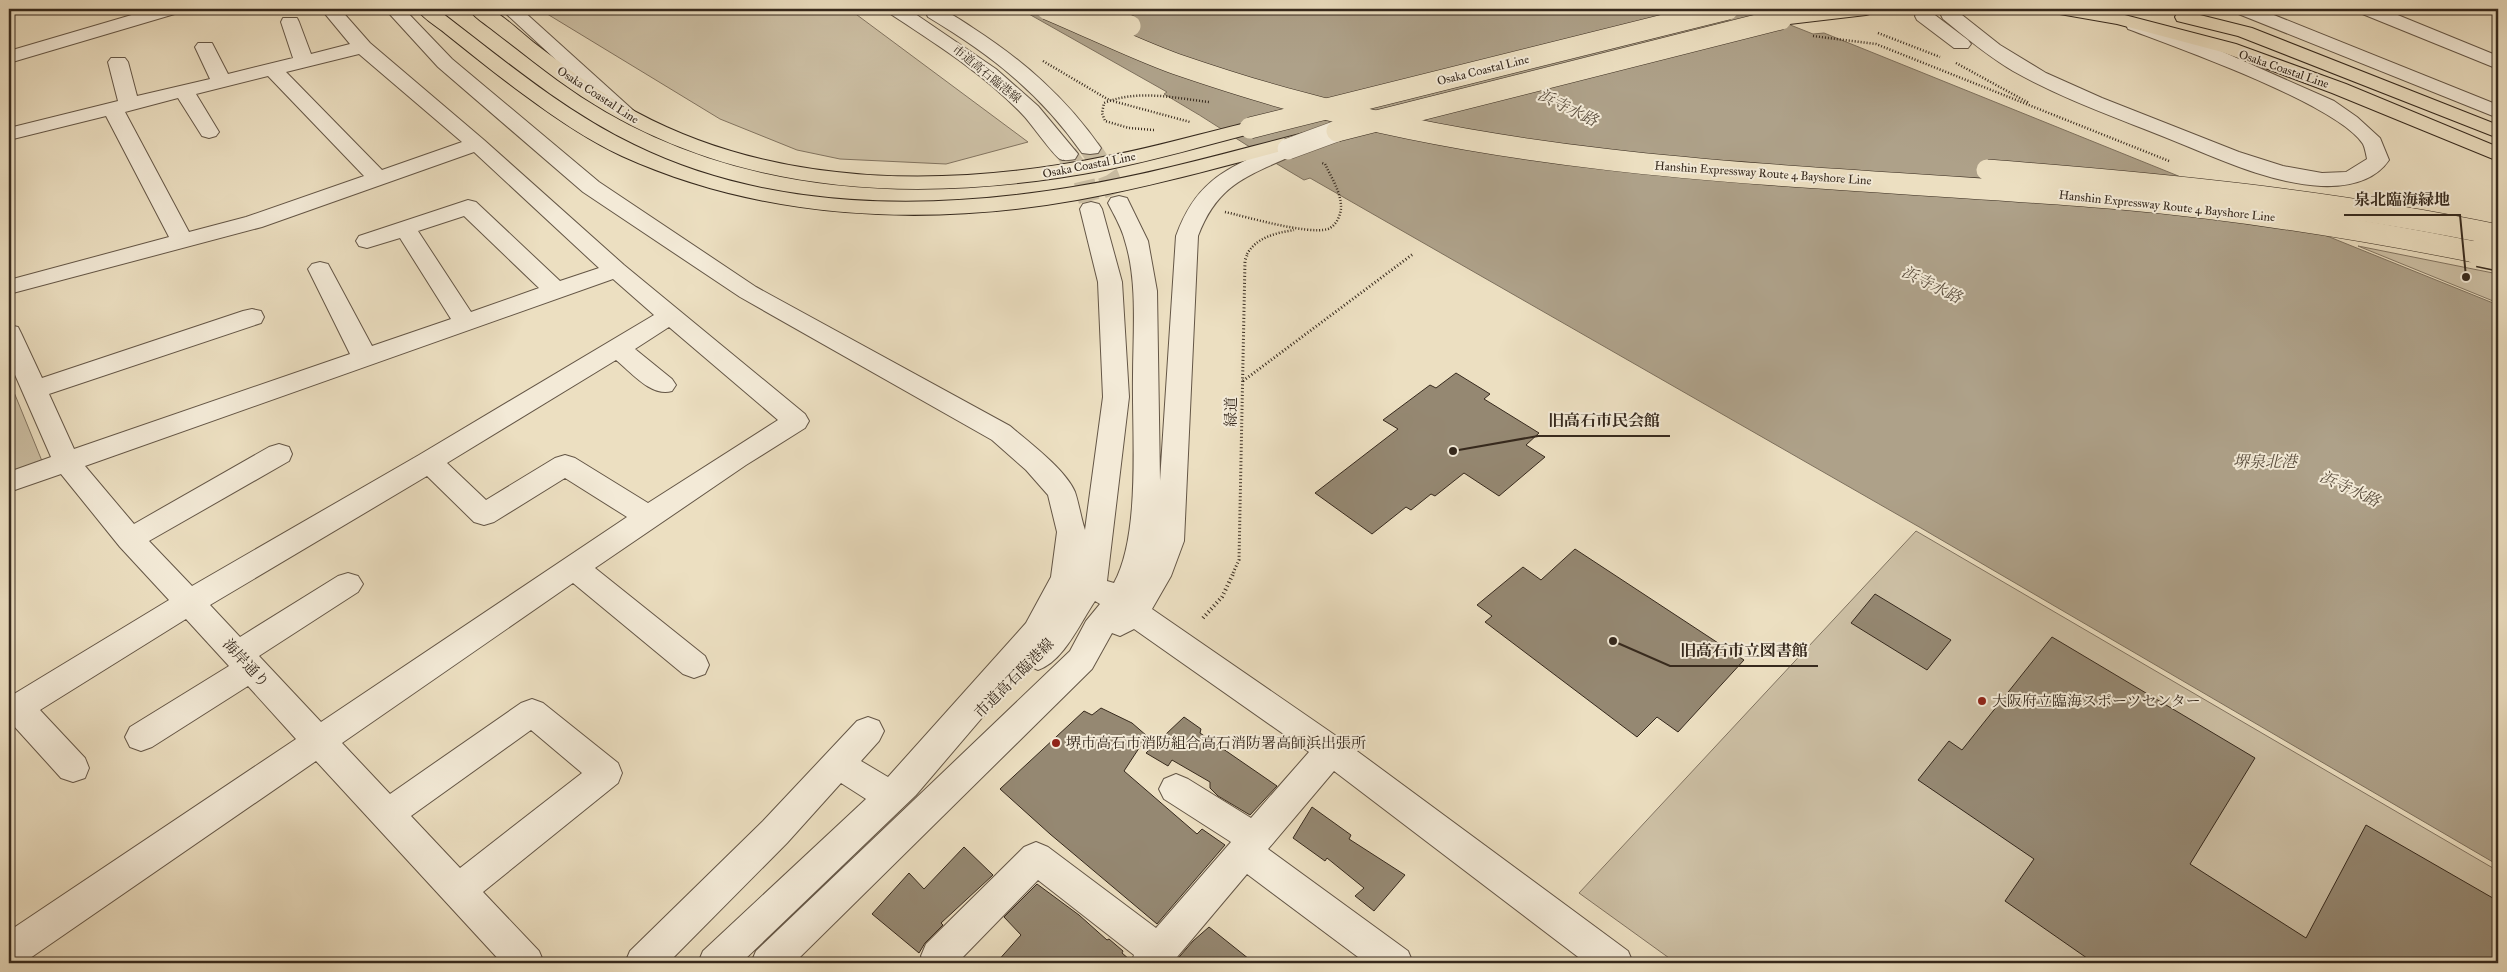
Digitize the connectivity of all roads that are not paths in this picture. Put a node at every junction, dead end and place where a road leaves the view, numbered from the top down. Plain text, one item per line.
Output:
1 (171, 9) edge
2 (330, 9) edge
3 (394, 9) edge
4 (426, 9) edge
5 (478, 9) edge
6 (510, 9) edge
7 (896, 9) edge
8 (927, 9) edge
9 (1046, 9) edge
10 (1090, 9) edge
11 (1866, 9) edge
12 (2061, 9) edge
13 (2154, 9) edge
14 (2243, 9) edge
15 (2367, 9) edge
16 (1721, 10) edge
17 (1950, 15) dead end
18 (2111, 15) junction
19 (1924, 16) dead end
20 (290, 22) dead end
21 (205, 47) dead end
22 (364, 47) junction
23 (9, 57) edge
24 (118, 62) dead end
25 (304, 62) junction
26 (2498, 63) edge
27 (272, 69) junction
28 (222, 82) junction
29 (184, 91) junction
30 (121, 107) junction
31 (2498, 112) edge
32 (630, 118) junction
33 (1337, 131) joint
34 (210, 132) dead end
35 (2498, 132) edge
36 (9, 134) edge
37 (45, 144) dead end
38 (477, 144) junction
39 (1283, 147) junction
40 (1090, 148) tunnel mouth
41 (9, 153) edge
42 (1067, 154) tunnel mouth
43 (2498, 155) edge
44 (379, 179) junction
45 (1119, 203) tunnel mouth
46 (1091, 209) tunnel mouth
47 (2341, 227) junction
48 (405, 228) junction
49 (2498, 235) edge
50 (182, 240) junction
51 (2498, 240) edge
52 (367, 241) dead end
53 (2498, 257) edge
54 (2498, 264) edge
55 (320, 269) dead end
56 (616, 270) junction
57 (9, 287) edge
58 (556, 291) junction
59 (670, 316) junction
60 (252, 317) dead end
61 (466, 323) junction
62 (9, 333) edge
63 (618, 348) junction
64 (365, 358) junction
65 (663, 385) dead end
66 (46, 386) dead end
67 (279, 454) dead end
68 (429, 462) junction
69 (68, 463) junction
70 (9, 482) edge
71 (648, 518) junction
72 (130, 539) junction
73 (575, 568) junction
74 (1092, 582) junction
75 (348, 584) dead end
76 (189, 603) junction
77 (1125, 607) junction
78 (243, 661) junction
79 (694, 665) dead end
80 (13, 711) edge
81 (868, 731) dead end
82 (141, 737) dead end
83 (320, 740) junction
84 (1331, 750) junction
85 (838, 764) junction
86 (73, 768) dead end
87 (1176, 789) dead end
88 (891, 797) junction
89 (388, 814) junction
90 (1250, 845) junction
91 (458, 890) junction
92 (9, 952) edge
93 (1154, 957) edge
94 (526, 963) edge
95 (643, 963) edge
96 (716, 963) edge
97 (769, 963) edge
98 (946, 963) edge
99 (1395, 963) edge
100 (1615, 963) edge

1 - 23 street
2 - 22 street
3 - 88 street
4 - 39 main road, Osaka Coastal Line
5 - 32 main road, Osaka Coastal Line
6 - 32 street
7 - 42 street, 市道高石臨港線
8 - 40 street, 市道高石臨港線
9 - 47 main road, Hanshin Expressway Route 4 Bayshore Line, bridge
10 - 49 main road, Hanshin Expressway Route 4 Bayshore Line, bridge
11 - 33 main road, Osaka Coastal Line, bridge
12 - 18 main road, Osaka Coastal Line
13 - 35 main road, Osaka Coastal Line
14 - 31 street
15 - 26 street
16 - 32 main road, Osaka Coastal Line, bridge
17 - 18 street
18 - 43 main road, Osaka Coastal Line
19 - 51 street
20 - 25 street
21 - 28 street
22 - 25 street
22 - 38 street
24 - 30 street
25 - 27 street
27 - 28 street
27 - 44 street
28 - 29 street
29 - 30 street
29 - 34 street
30 - 36 street
30 - 50 street
33 - 39 street, bridge
37 - 41 street
38 - 44 street
38 - 56 street
39 - 77 street
44 - 50 street
45 - 77 street
46 - 74 street, 市道高石臨港線
47 - 53 main road, Hanshin Expressway Route 4 Bayshore Line, bridge
47 - 54 main road, bridge
48 - 52 street
48 - 58 street
48 - 61 street
50 - 57 street
55 - 64 street
56 - 58 street
56 - 59 street
58 - 61 street
59 - 63 street
59 - 71 street
60 - 66 street
61 - 64 street
62 - 69 street, 海岸通り
63 - 65 street
63 - 68 street
64 - 69 street
67 - 72 street
68 - 71 street
68 - 76 street
69 - 70 street
69 - 72 street, 海岸通り
71 - 73 street
72 - 76 street, 海岸通り
73 - 79 street
73 - 83 street
74 - 77 street
74 - 88 street, 市道高石臨港線
75 - 78 street
76 - 78 street, 海岸通り
76 - 80 street
77 - 84 street
77 - 97 street
78 - 82 street
78 - 83 street, 海岸通り
80 - 86 street
81 - 85 street
83 - 89 street, 海岸通り
83 - 92 street
84 - 90 street
84 - 100 street
85 - 88 street
85 - 95 street
87 - 90 street
88 - 96 street, 市道高石臨港線
89 - 91 street, 海岸通り
89 - 91 street
90 - 93 street
90 - 99 street
91 - 94 street, 海岸通り
93 - 98 street

